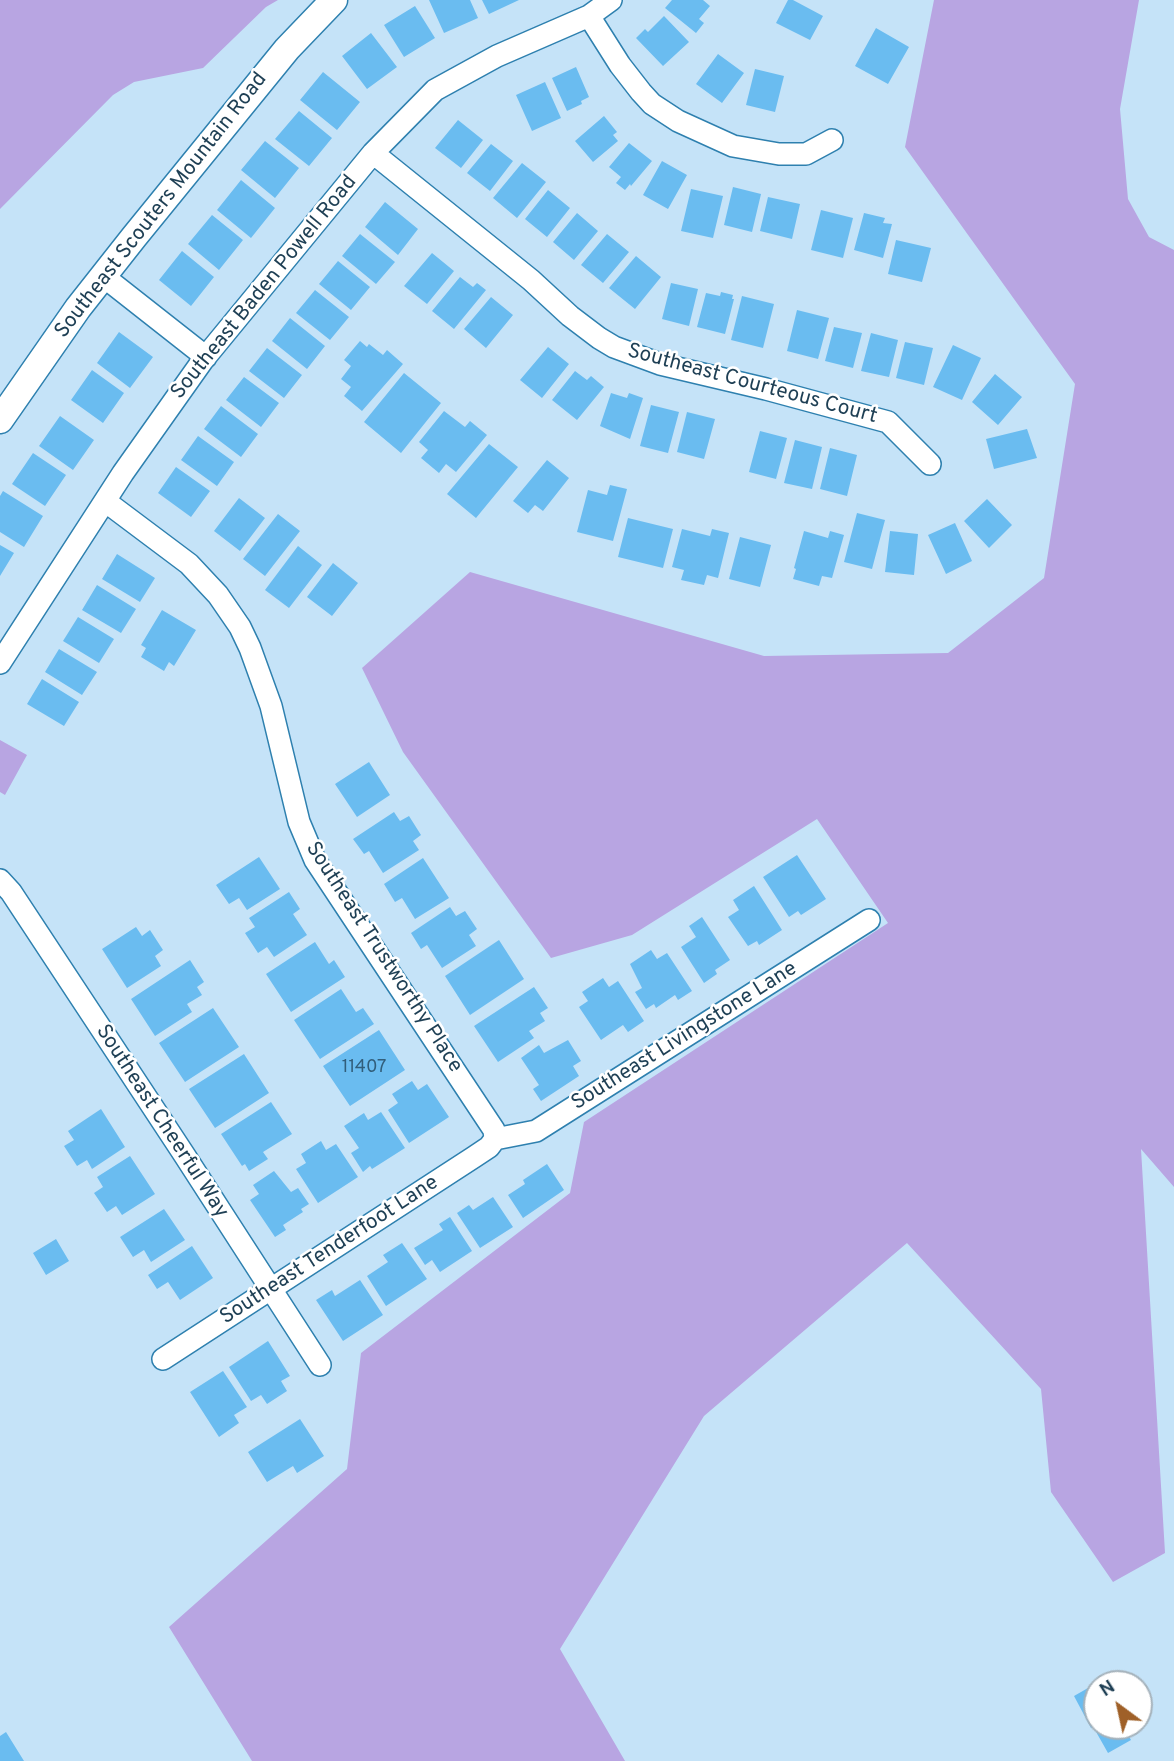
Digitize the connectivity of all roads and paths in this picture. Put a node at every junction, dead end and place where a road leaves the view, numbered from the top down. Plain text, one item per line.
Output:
1 (334, 0) edge
2 (611, 0) edge
3 (589, 16) junction
4 (832, 140) dead end
5 (373, 153) junction
6 (103, 276) junction
7 (206, 357) junction
8 (0, 420) edge
9 (930, 464) dead end
10 (105, 501) junction
11 (0, 663) edge
12 (0, 880) edge
13 (869, 920) dead end
14 (495, 1139) junction
15 (271, 1289) junction
16 (163, 1359) dead end
17 (320, 1365) dead end

1 - 6 street, Southeast Scouters Mountain Road
2 - 3 street, Southeast Baden Powell Road
3 - 4 street
3 - 5 street, Southeast Baden Powell Road
5 - 7 street, Southeast Baden Powell Road
5 - 9 street, Southeast Courteous Court
6 - 7 street
6 - 8 street, Southeast Scouters Mountain Road
7 - 10 street, Southeast Baden Powell Road
10 - 11 street, Southeast Baden Powell Road
10 - 14 street, Southeast Trustworthy Place
12 - 15 street, Southeast Cheerful Way
13 - 14 street, Southeast Livingstone Lane
14 - 15 street, Southeast Tenderfoot Lane
15 - 16 street, Southeast Tenderfoot Lane
15 - 17 street, Southeast Cheerful Way

